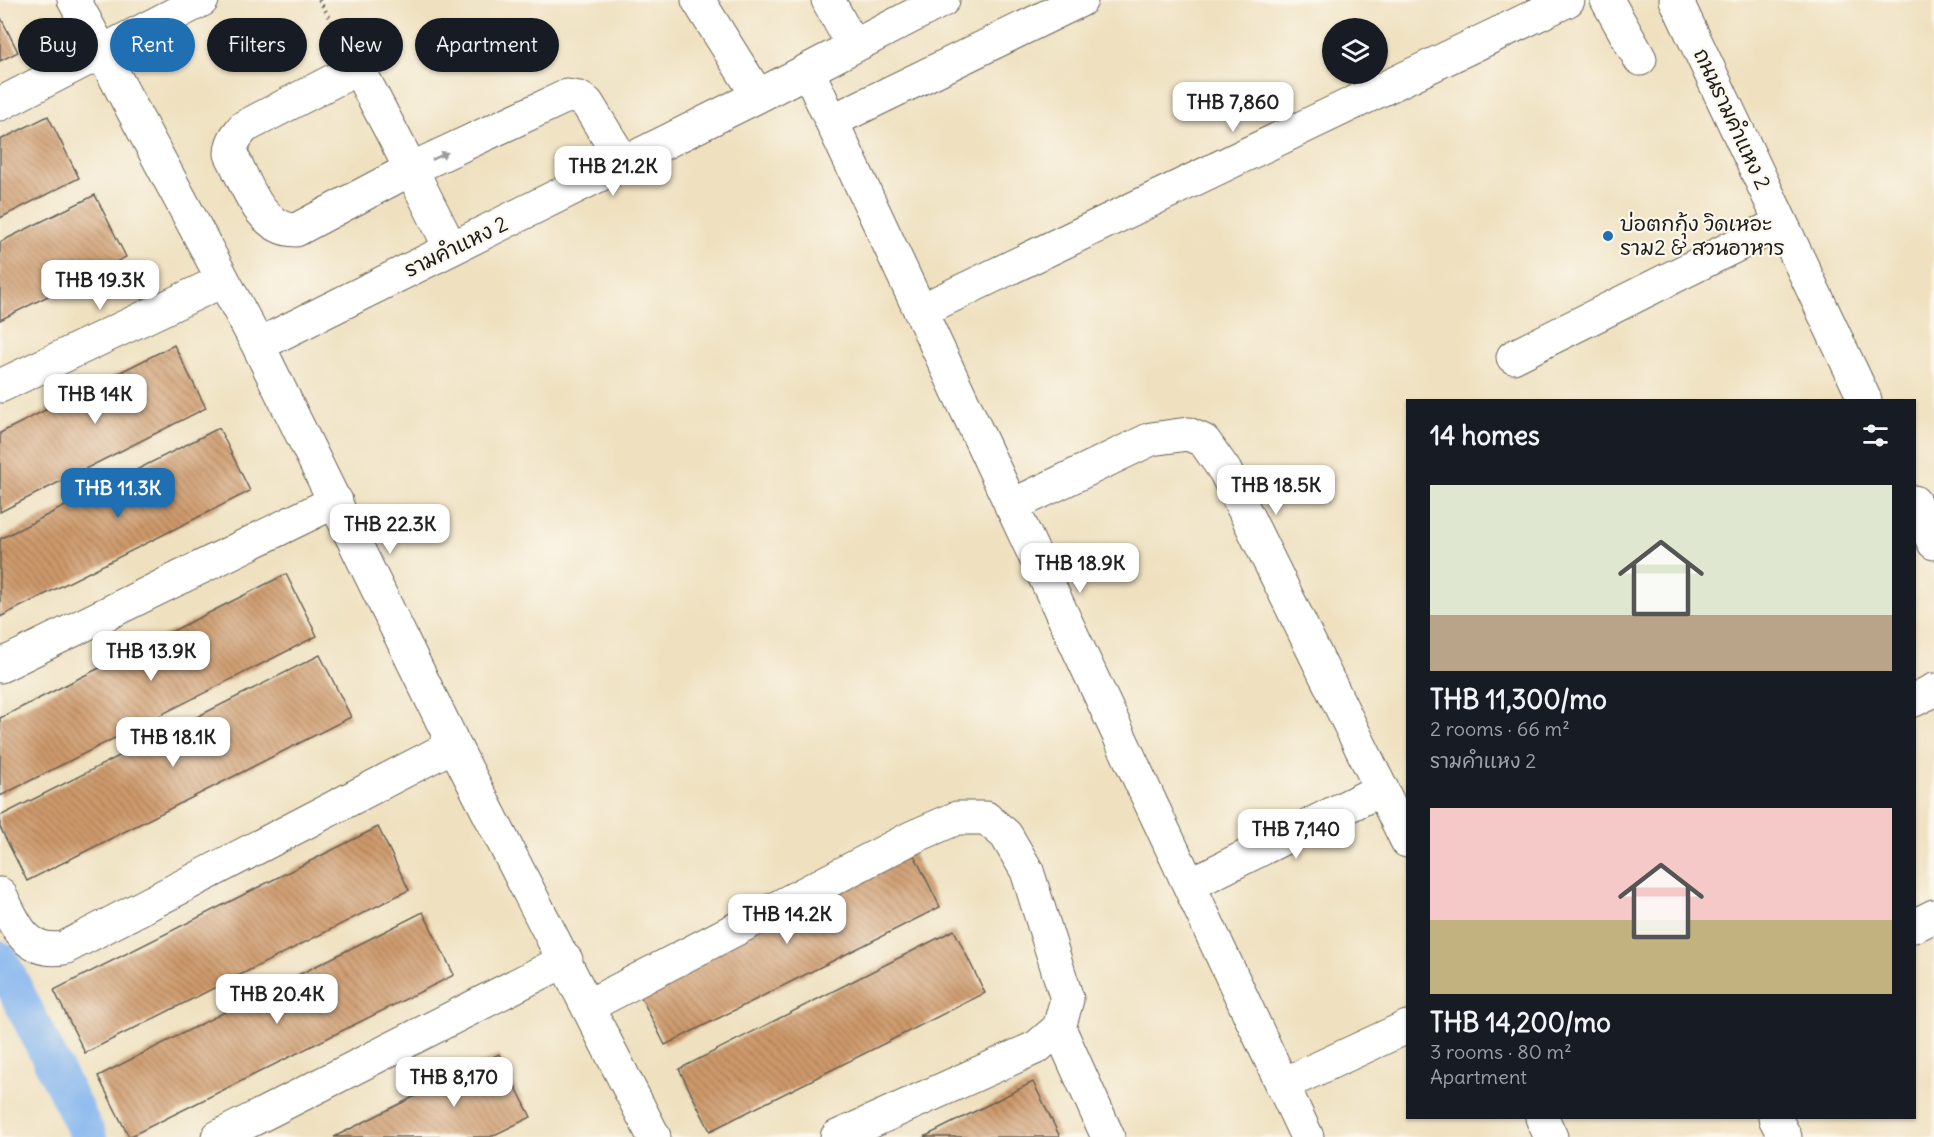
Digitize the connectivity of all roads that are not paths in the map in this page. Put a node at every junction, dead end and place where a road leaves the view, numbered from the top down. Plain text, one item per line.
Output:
1 (74, 0) edge
2 (202, 0) edge
3 (698, 0) edge
4 (828, 0) edge
5 (943, 0) edge
6 (1080, 0) edge
7 (1568, 0) edge
8 (1607, 0) edge
9 (1676, 0) edge
10 (853, 46) junction
11 (103, 53) junction
12 (1640, 59) dead end
13 (808, 70) junction
14 (758, 96) junction
15 (0, 104) edge
16 (832, 121) junction
17 (624, 163) junction
18 (411, 169) junction
19 (1781, 223) junction
20 (451, 249) junction
21 (222, 281) junction
22 (920, 311) junction
23 (258, 345) junction
24 (1513, 357) dead end
25 (0, 387) edge
26 (1865, 399) edge
27 (336, 501) junction
28 (1011, 506) junction
29 (1916, 506) edge
30 (1934, 543) edge
31 (0, 666) edge
32 (1934, 690) edge
33 (1916, 699) edge
34 (454, 745) junction
35 (1382, 789) junction
36 (1406, 840) edge
37 (1189, 885) junction
38 (0, 894) edge
39 (1934, 916) edge
40 (1916, 925) edge
41 (566, 960) junction
42 (588, 1006) junction
43 (1406, 1027) edge
44 (1059, 1028) junction
45 (1282, 1085) junction
46 (1542, 1119) edge
47 (1776, 1119) edge
48 (218, 1137) edge
49 (654, 1137) edge
50 (837, 1137) edge
51 (1108, 1137) edge
52 (1306, 1137) edge
53 (1551, 1137) edge
54 (1785, 1137) edge

1 - 11 street
2 - 11 street
3 - 14 street
4 - 10 street
5 - 10 street, รามคำแหง 2
6 - 16 street
7 - 22 street
8 - 12 street
9 - 19 street, ถนนรามคำแหง 2
10 - 13 street, รามคำแหง 2
11 - 15 street
11 - 21 street
13 - 14 street, รามคำแหง 2
13 - 16 street
14 - 17 street, รามคำแหง 2
16 - 22 street
18 -> 17 street
17 - 20 street, รามคำแหง 2
18 - 18 street
18 - 20 street
19 - 24 street
19 - 26 street, ถนนรามคำแหง 2
20 - 23 street, รามคำแหง 2
21 - 23 street
21 - 25 street
22 - 28 street
23 - 27 street
27 - 31 street
27 - 34 street
28 - 35 street
28 - 37 street
29 - 30 street
32 - 33 street
34 - 38 street
34 - 41 street
35 - 36 street
35 - 37 street
37 - 45 street
39 - 40 street
41 - 42 street
41 - 48 street
42 - 44 street
42 - 49 street
43 - 45 street
44 - 50 street
44 - 51 street
45 - 52 street
46 - 53 street
47 - 54 street

